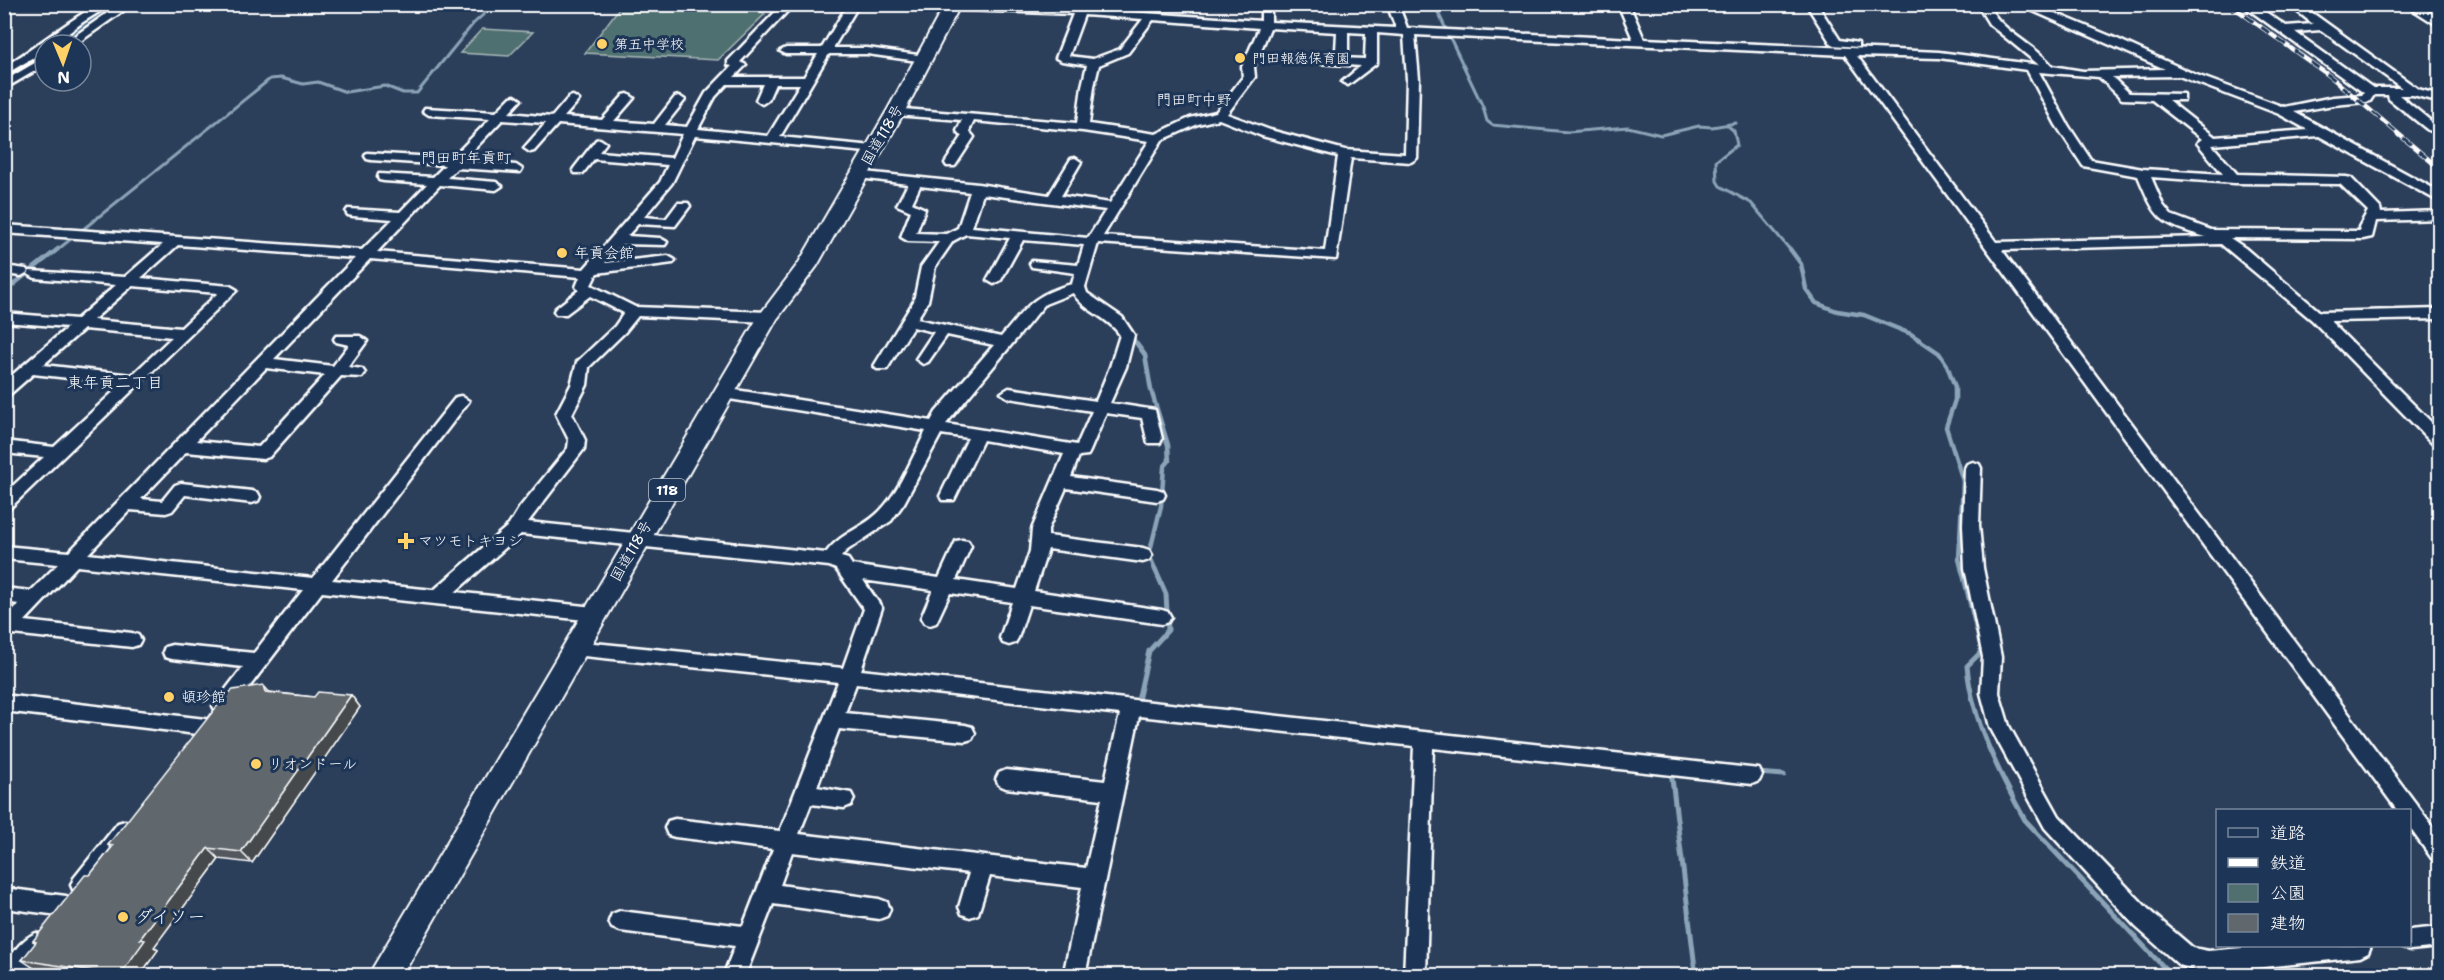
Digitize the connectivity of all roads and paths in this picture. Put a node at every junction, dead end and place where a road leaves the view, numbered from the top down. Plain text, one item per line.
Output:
1 (107, 4) edge
2 (128, 4) edge
3 (789, 4) edge
4 (854, 4) edge
5 (862, 4) edge
6 (1266, 4) edge
7 (1392, 4) edge
8 (1623, 4) edge
9 (1811, 4) edge
10 (1982, 4) edge
11 (2022, 4) edge
12 (2246, 4) edge
13 (2293, 4) edge
14 (2409, 4) edge
15 (953, 6) edge
16 (1042, 7) edge
17 (1080, 11) junction
18 (1150, 17) junction
19 (2439, 24) edge
20 (1266, 25) junction
21 (2323, 27) junction
22 (1343, 29) junction
23 (2284, 29) junction
24 (1372, 31) junction
25 (1406, 32) junction
26 (62, 33) edge
27 (86, 33) edge
28 (1640, 42) junction
29 (786, 51) dead end
30 (826, 51) junction
31 (1342, 51) dead end
32 (1848, 52) junction
33 (1873, 52) junction
34 (33, 53) edge
35 (925, 59) junction
36 (1317, 60) dead end
37 (1094, 63) junction
38 (1371, 63) junction
39 (2031, 67) junction
40 (33, 68) edge
41 (2048, 69) junction
42 (4, 72) edge
43 (2182, 72) junction
44 (2102, 74) junction
45 (771, 80) junction
46 (808, 80) junction
47 (724, 81) junction
48 (1348, 82) dead end
49 (4, 86) edge
50 (2414, 91) junction
51 (2369, 94) junction
52 (2393, 96) junction
53 (2156, 97) junction
54 (2180, 97) dead end
55 (628, 98) dead end
56 (459, 100) dead end
57 (515, 100) dead end
58 (573, 100) dead end
59 (679, 100) dead end
60 (762, 100) dead end
61 (2439, 102) edge
62 (429, 111) dead end
63 (895, 111) junction
64 (2283, 111) junction
65 (447, 113) junction
66 (1220, 115) junction
67 (500, 116) junction
68 (970, 117) junction
69 (554, 120) junction
70 (605, 124) junction
71 (2432, 127) dead end
72 (657, 128) junction
73 (1083, 128) junction
74 (692, 132) junction
75 (2323, 132) junction
76 (1157, 138) junction
77 (772, 140) junction
78 (2211, 140) junction
79 (600, 143) dead end
80 (530, 148) dead end
81 (873, 150) junction
82 (1345, 154) junction
83 (591, 155) junction
84 (371, 156) dead end
85 (678, 162) junction
86 (1075, 162) dead end
87 (455, 163) junction
88 (951, 163) dead end
89 (516, 169) dead end
90 (579, 170) dead end
91 (2143, 173) junction
92 (859, 174) junction
93 (384, 177) dead end
94 (2234, 179) junction
95 (916, 181) junction
96 (438, 182) junction
97 (496, 186) dead end
98 (2421, 187) junction
99 (978, 188) junction
100 (1054, 198) junction
101 (2439, 198) edge
102 (682, 206) dead end
103 (1114, 207) junction
104 (2439, 209) edge
105 (353, 212) dead end
106 (2439, 215) edge
107 (406, 216) junction
108 (2373, 217) junction
109 (635, 220) junction
110 (4, 229) edge
111 (964, 230) junction
112 (1019, 235) junction
113 (2219, 237) junction
114 (948, 238) junction
115 (617, 240) junction
116 (1093, 240) junction
117 (174, 242) junction
118 (660, 242) dead end
119 (1991, 246) junction
120 (369, 255) junction
121 (668, 260) dead end
122 (1037, 264) dead end
123 (4, 270) edge
124 (1084, 270) junction
125 (590, 272) junction
126 (131, 280) junction
127 (994, 280) dead end
128 (1078, 287) junction
129 (588, 290) junction
130 (561, 311) dead end
131 (632, 311) junction
132 (2439, 314) edge
133 (4, 317) edge
134 (768, 317) junction
135 (2317, 317) junction
136 (910, 322) junction
137 (82, 323) junction
138 (943, 329) junction
139 (185, 333) junction
140 (341, 339) dead end
141 (1005, 343) junction
142 (923, 359) dead end
143 (263, 363) junction
144 (882, 366) dead end
145 (30, 369) junction
146 (337, 371) junction
147 (357, 373) dead end
148 (136, 380) junction
149 (4, 391) edge
150 (723, 393) junction
151 (1009, 393) dead end
152 (461, 400) dead end
153 (1100, 406) junction
154 (935, 427) junction
155 (978, 434) junction
156 (1154, 439) dead end
157 (2439, 441) edge
158 (184, 446) junction
159 (4, 447) edge
160 (1074, 450) junction
161 (59, 453) junction
162 (1973, 468) dead end
163 (1060, 481) junction
164 (1157, 495) dead end
165 (948, 496) dead end
166 (252, 497) dead end
167 (4, 504) edge
168 (128, 504) junction
169 (516, 527) junction
170 (637, 541) junction
171 (1040, 541) junction
172 (962, 546) dead end
173 (4, 552) edge
174 (1143, 555) dead end
175 (74, 559) junction
176 (830, 560) junction
177 (846, 571) junction
178 (315, 584) junction
179 (945, 585) junction
180 (4, 595) edge
181 (1025, 596) junction
182 (438, 597) junction
183 (36, 599) junction
184 (594, 614) junction
185 (1162, 617) dead end
186 (930, 618) dead end
187 (7, 629) edge
188 (1009, 638) dead end
189 (132, 640) dead end
190 (574, 648) junction
191 (172, 652) dead end
192 (258, 661) junction
193 (850, 676) junction
194 (4, 703) edge
195 (1131, 708) junction
196 (833, 720) junction
197 (206, 727) junction
198 (965, 733) dead end
199 (1424, 740) junction
200 (191, 746) edge
201 (1752, 776) dead end
202 (1006, 779) dead end
203 (1113, 791) junction
204 (804, 794) junction
205 (844, 799) dead end
206 (2408, 809) edge
207 (139, 812) edge
208 (2411, 814) edge
209 (675, 828) dead end
210 (786, 842) junction
211 (2439, 853) edge
212 (982, 866) junction
213 (1095, 879) junction
214 (766, 893) junction
215 (4, 898) edge
216 (66, 906) junction
217 (970, 907) dead end
218 (879, 909) dead end
219 (620, 921) dead end
220 (749, 938) junction
221 (2439, 938) edge
222 (2411, 940) edge
223 (2342, 947) edge
224 (11, 975) edge
225 (384, 975) edge
226 (734, 975) edge
227 (1074, 975) edge
228 (1415, 975) edge

1 - 26 street
2 - 27 street
3 - 47 street
4 - 30 street
5 - 15 street
6 - 20 street
7 - 25 street
8 - 28 street
9 - 33 street
10 - 41 street
11 - 43 street
12 - 23 street
13 - 21 street
14 - 19 street
15 - 16 street
15 - 35 highway, 国道118号 / 118
16 - 17 street
17 - 18 street
17 - 37 street
18 - 20 street
18 - 37 street
20 - 22 street
20 - 66 street
21 - 23 street
21 - 50 street
22 - 24 street
22 - 31 street
23 - 51 street
24 - 25 street
24 - 38 street
25 - 28 street
25 - 82 street
28 - 32 street
29 - 30 street
30 - 35 street
30 - 46 street
32 - 33 street
32 - 119 street
33 - 39 street
34 - 42 street
35 - 63 highway, 国道118号 / 118
36 - 38 street
37 - 73 street
38 - 48 street
39 - 41 street
39 - 91 street
40 - 49 street
41 - 44 street
43 - 44 street
43 - 64 street
44 - 53 street
45 - 46 street
45 - 47 street
45 - 60 street
46 - 77 street
47 - 74 street
50 - 51 street
50 - 61 street
51 - 52 street
51 - 64 street
52 - 61 street
52 - 71 street
53 - 54 street
53 - 78 street
55 - 70 street
56 - 65 street
57 - 67 street
58 - 69 street
59 - 72 street
62 - 65 street
63 - 68 street
63 - 81 highway, 国道118号 / 118
64 - 75 street
65 - 67 street
66 - 76 street
66 - 82 street
67 - 69 street
67 - 87 street
68 - 73 street
68 - 88 street
69 - 70 street
69 - 80 street
70 - 72 street
72 - 74 street
73 - 76 street
74 - 77 street
74 - 85 street
75 - 78 street
75 - 98 street
76 - 103 street
77 - 81 street
78 - 94 street
79 - 83 street
81 - 92 highway, 国道118号 / 118
82 - 116 street
83 - 85 street
83 - 90 street
84 - 87 street
85 - 109 street
86 - 100 street
87 - 89 street
87 - 96 street
91 - 94 street
91 - 113 street
92 - 95 street
92 - 134 highway, 国道118号 / 118
93 - 96 street
94 - 108 street
95 - 99 street
95 - 114 street
96 - 97 street
96 - 107 street
98 - 101 street
98 - 104 street
99 - 100 street
99 - 111 street
100 - 103 street
102 - 109 street
103 - 116 street
105 - 107 street
106 - 108 street
107 - 120 street
108 - 113 street
109 - 115 street
110 - 117 street
111 - 112 street
111 - 114 street
112 - 116 street
112 - 127 street
113 - 119 street
113 - 135 street
114 - 136 street
115 - 118 street
115 - 125 street
116 - 124 street
117 - 120 street
117 - 126 street
119 - 206 street
120 - 125 street
120 - 143 street
121 - 125 street
122 - 124 street
123 - 126 street
124 - 128 street
125 - 129 street
126 - 137 street
126 - 139 street
128 - 141 street
128 - 153 street
129 - 130 street
129 - 131 street
131 - 134 street
131 - 169 street
132 - 135 street
133 - 137 street
134 - 150 highway, 国道118号 / 118
135 - 157 street
136 - 138 street
136 - 144 street
137 - 139 street
137 - 145 street
138 - 141 street
138 - 142 street
139 - 148 street
140 - 146 street
141 - 154 street
143 - 146 street
143 - 158 street
145 - 148 street
145 - 149 street
146 - 147 street
146 - 158 street
148 - 161 street
150 - 154 street
150 - 170 highway, 国道118号 / 118
151 - 153 street
152 - 178 street
153 - 156 street
153 - 160 street
154 - 155 street
154 - 176 street
155 - 160 street
155 - 165 street
158 - 168 street
159 - 161 street
160 - 163 street
161 - 167 street
162 - 223 street
163 - 164 street
163 - 171 street
166 - 168 street
168 - 175 street
169 - 170 street
169 - 182 street
170 - 176 street
170 - 184 highway, 国道118号 / 118
171 - 174 street
171 - 181 street
172 - 179 street
173 - 175 street
175 - 178 street
175 - 183 street
176 - 177 street
177 - 179 street
177 - 193 street
178 - 182 street
178 - 192 street
179 - 181 street
179 - 186 street
180 - 183 street
181 - 185 street
181 - 188 street
182 - 184 street
183 - 187 street
184 - 190 highway, 国道118号 / 118
187 - 189 street
190 - 193 street
190 - 225 highway, 国道118号 / 118
191 - 192 street
192 - 197 street
193 - 195 street
193 - 196 street
194 - 197 street
195 - 199 street
195 - 203 street
196 - 198 street
196 - 204 street
197 - 200 street
199 - 201 street
199 - 228 street
202 - 203 street
203 - 213 street
204 - 205 street
204 - 210 street
207 - 216 street
208 - 211 street
209 - 210 street
210 - 212 street
210 - 214 street
212 - 213 street
212 - 217 street
213 - 227 street
214 - 218 street
214 - 220 street
215 - 216 street
216 - 224 street
219 - 220 street
220 - 226 street
221 - 222 street

